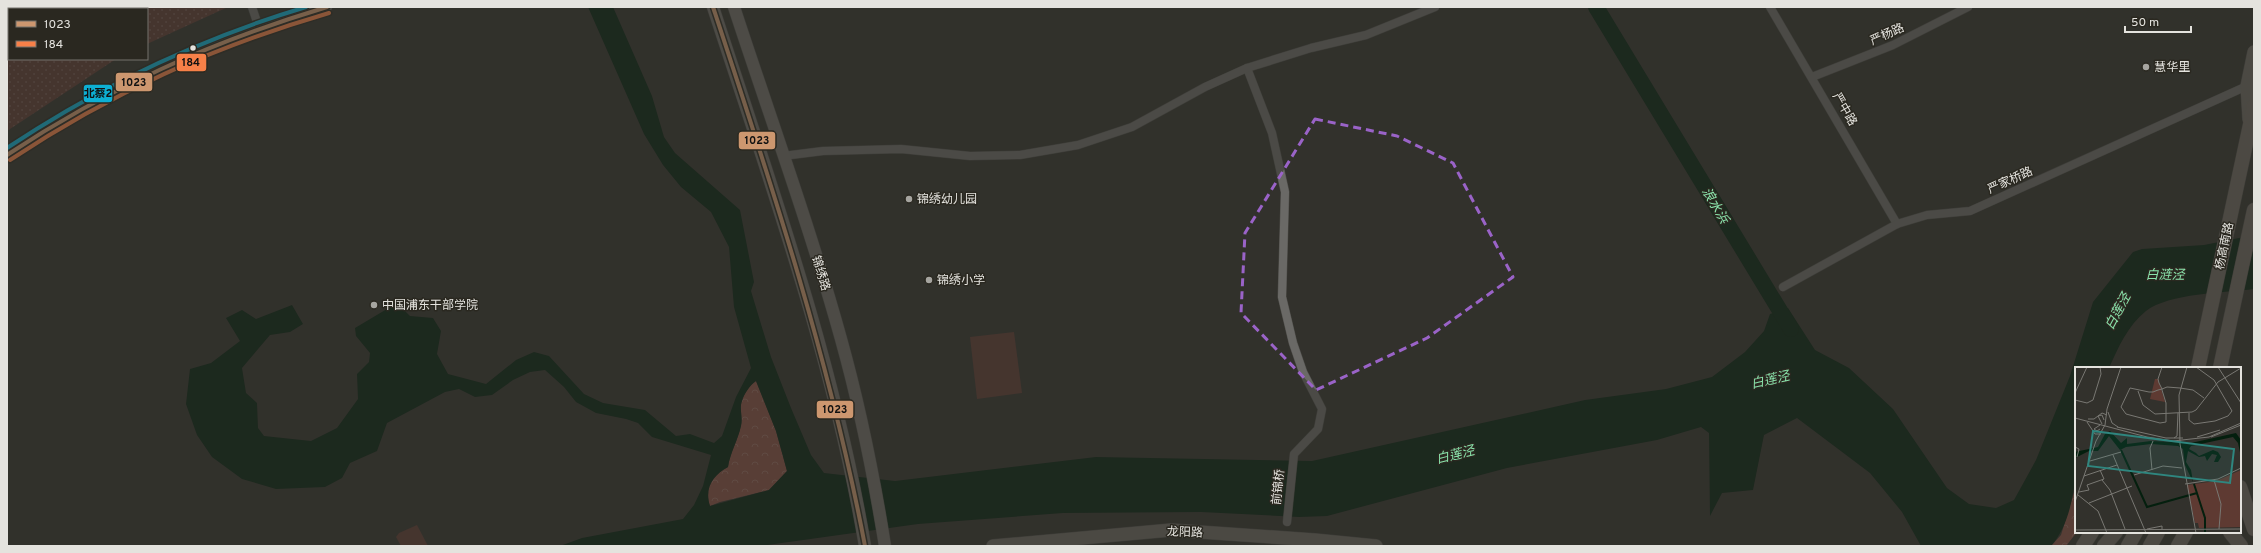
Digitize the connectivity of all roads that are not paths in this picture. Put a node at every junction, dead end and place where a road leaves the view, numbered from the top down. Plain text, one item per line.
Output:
1 (252, 7) edge
2 (327, 7) edge
3 (713, 7) edge
4 (734, 7) edge
5 (1435, 7) edge
6 (1770, 7) edge
7 (1968, 7) edge
8 (259, 28) junction
9 (2254, 52) edge
10 (1247, 68) junction
11 (1812, 77) junction
12 (2247, 86) junction
13 (2254, 106) edge
14 (2250, 125) junction
15 (7, 155) edge
16 (783, 156) junction
17 (2254, 210) edge
18 (1897, 224) junction
19 (1783, 288) dead end
20 (2202, 350) junction
21 (2195, 367) edge
22 (2198, 367) edge
23 (2222, 367) edge
24 (2241, 490) edge
25 (1287, 522) dead end
26 (2254, 529) edge
27 (2091, 533) edge
28 (2115, 533) edge
29 (2157, 533) edge
30 (2185, 533) edge
31 (2231, 533) edge
32 (865, 546) edge
33 (885, 546) edge
34 (993, 546) edge
35 (1376, 546) edge
36 (2083, 546) edge
37 (2104, 546) edge
38 (2150, 546) edge
39 (2178, 546) edge
40 (2241, 546) edge

1 - 8 street
2 - 8 street
3 - 32 main road, 锦绣路
4 - 16 main road, 锦绣路
5 - 10 street
6 - 11 street, 严中路
7 - 11 street, 严杨路
8 - 15 street
9 - 12 main road, 杨高南路
10 - 16 street
10 - 25 street, 前锦桥
11 - 18 street, 严中路
12 - 14 main road, 杨高南路
12 - 18 street, 严家桥路
13 - 14 highway, 杨高南路
14 - 20 highway, 杨高南路
16 - 33 main road, 锦绣路
17 - 23 highway, 杨高南路
18 - 19 street, 严家桥路
20 - 21 highway
20 - 22 highway, 杨高南路
24 - 26 highway
27 - 36 highway
28 - 37 highway
29 - 38 highway
30 - 39 highway
31 - 40 highway
34 - 35 main road, 龙阳路

